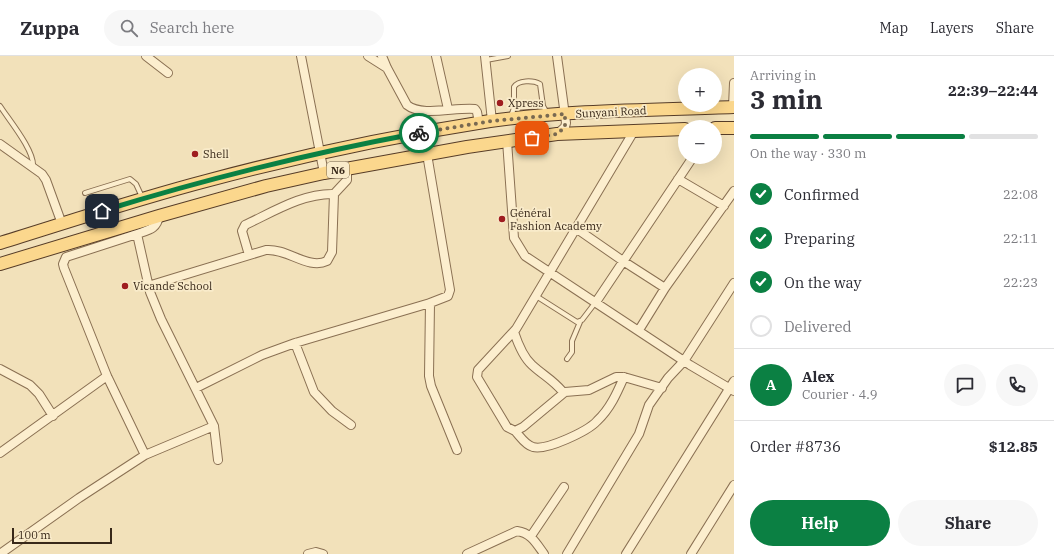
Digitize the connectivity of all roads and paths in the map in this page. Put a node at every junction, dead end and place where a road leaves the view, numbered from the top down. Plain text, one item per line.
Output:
1 (146, 56) edge
2 (301, 56) edge
3 (368, 56) edge
4 (382, 56) edge
5 (436, 56) edge
6 (508, 56) edge
7 (558, 56) edge
8 (485, 58) edge
9 (387, 68) junction
10 (168, 73) dead end
11 (734, 83) edge
12 (0, 106) edge
13 (733, 107) edge
14 (448, 109) junction
15 (547, 111) junction
16 (511, 114) junction
17 (565, 114) junction
18 (492, 121) junction
19 (479, 123) junction
20 (722, 128) edge
21 (734, 128) edge
22 (678, 129) edge
23 (634, 131) junction
24 (557, 134) junction
25 (506, 141) junction
26 (0, 144) edge
27 (320, 153) junction
28 (427, 154) junction
29 (688, 164) edge
30 (33, 167) junction
31 (347, 169) junction
32 (324, 173) junction
33 (678, 179) junction
34 (734, 191) edge
35 (85, 193) dead end
36 (334, 194) junction
37 (143, 199) junction
38 (724, 206) junction
39 (159, 216) junction
40 (62, 224) junction
41 (577, 229) junction
42 (137, 234) junction
43 (0, 243) edge
44 (249, 255) junction
45 (623, 261) junction
46 (0, 264) edge
47 (550, 273) junction
48 (734, 283) edge
49 (148, 286) junction
50 (665, 288) junction
51 (536, 296) junction
52 (596, 302) junction
53 (430, 303) junction
54 (580, 322) junction
55 (639, 330) junction
56 (514, 332) junction
57 (295, 343) junction
58 (567, 359) dead end
59 (684, 361) junction
60 (0, 369) edge
61 (107, 376) junction
62 (624, 377) junction
63 (732, 387) edge
64 (196, 388) junction
65 (662, 388) junction
66 (563, 392) junction
67 (53, 416) junction
68 (351, 424) dead end
69 (214, 426) junction
70 (515, 430) junction
71 (457, 450) dead end
72 (0, 453) edge
73 (145, 455) junction
74 (218, 460) dead end
75 (734, 485) edge
76 (564, 487) dead end
77 (531, 536) junction
78 (0, 554) edge
79 (308, 554) edge
80 (323, 554) edge
81 (467, 554) edge
82 (544, 554) edge
83 (567, 554) edge
84 (626, 554) edge
85 (691, 554) edge

1 - 10 street
2 - 27 street
3 - 9 street
4 - 9 street
5 - 14 street
6 - 8 lane
7 - 17 street
8 - 18 street
9 - 14 street
11 - 13 street
12 - 30 lane
13 - 17 main road, Sunyani Road / N6
14 - 19 street
15 - 16 main road, Sunyani Road / N6
15 - 16 lane
15 - 17 main road, Sunyani Road / N6
16 - 18 main road, Sunyani Road / N6
17 - 24 street
18 - 19 main road, Sunyani Road / N6
19 - 27 main road, Sunyani Road / N6
20 - 21 main road
22 - 23 main road, N6
23 - 24 main road, N6
23 - 41 street
24 - 25 main road, N6
25 - 28 main road, N6
25 - 47 street
26 - 30 street
27 - 32 street
27 - 37 main road, Sunyani Road / N6
28 - 31 main road, N6
28 - 53 street
29 - 33 street
30 - 40 street
31 - 32 main road, N6
31 - 36 street
32 - 39 main road, N6
33 - 38 street
33 - 45 street
34 - 38 street
35 - 37 lane
36 - 44 street
36 - 44 street
37 - 40 main road, Sunyani Road / N6
38 - 50 street
39 - 42 street
39 - 46 main road, N6
40 - 43 main road, Sunyani Road / N6
41 - 45 street
41 - 47 street
42 - 49 street
42 - 61 street
44 - 49 street
45 - 50 street
45 - 52 street
47 - 51 street
47 - 52 street
48 - 59 street
49 - 64 street
50 - 55 street
51 - 54 lane
51 - 56 street
52 - 54 lane
52 - 55 street
53 - 57 street
53 - 71 street
54 - 58 lane
55 - 59 street
56 - 66 street
56 - 70 street
57 - 64 street
57 - 68 street
59 - 63 street
59 - 65 street
60 - 67 street
61 - 67 street
61 - 73 street
62 - 65 street
62 - 66 street
62 - 70 street
63 - 84 street
64 - 69 street
65 - 83 street
66 - 70 street
67 - 72 street
69 - 73 street
69 - 74 street
73 - 78 street
75 - 85 street
76 - 77 street
77 - 81 street
77 - 82 street
79 - 80 street

